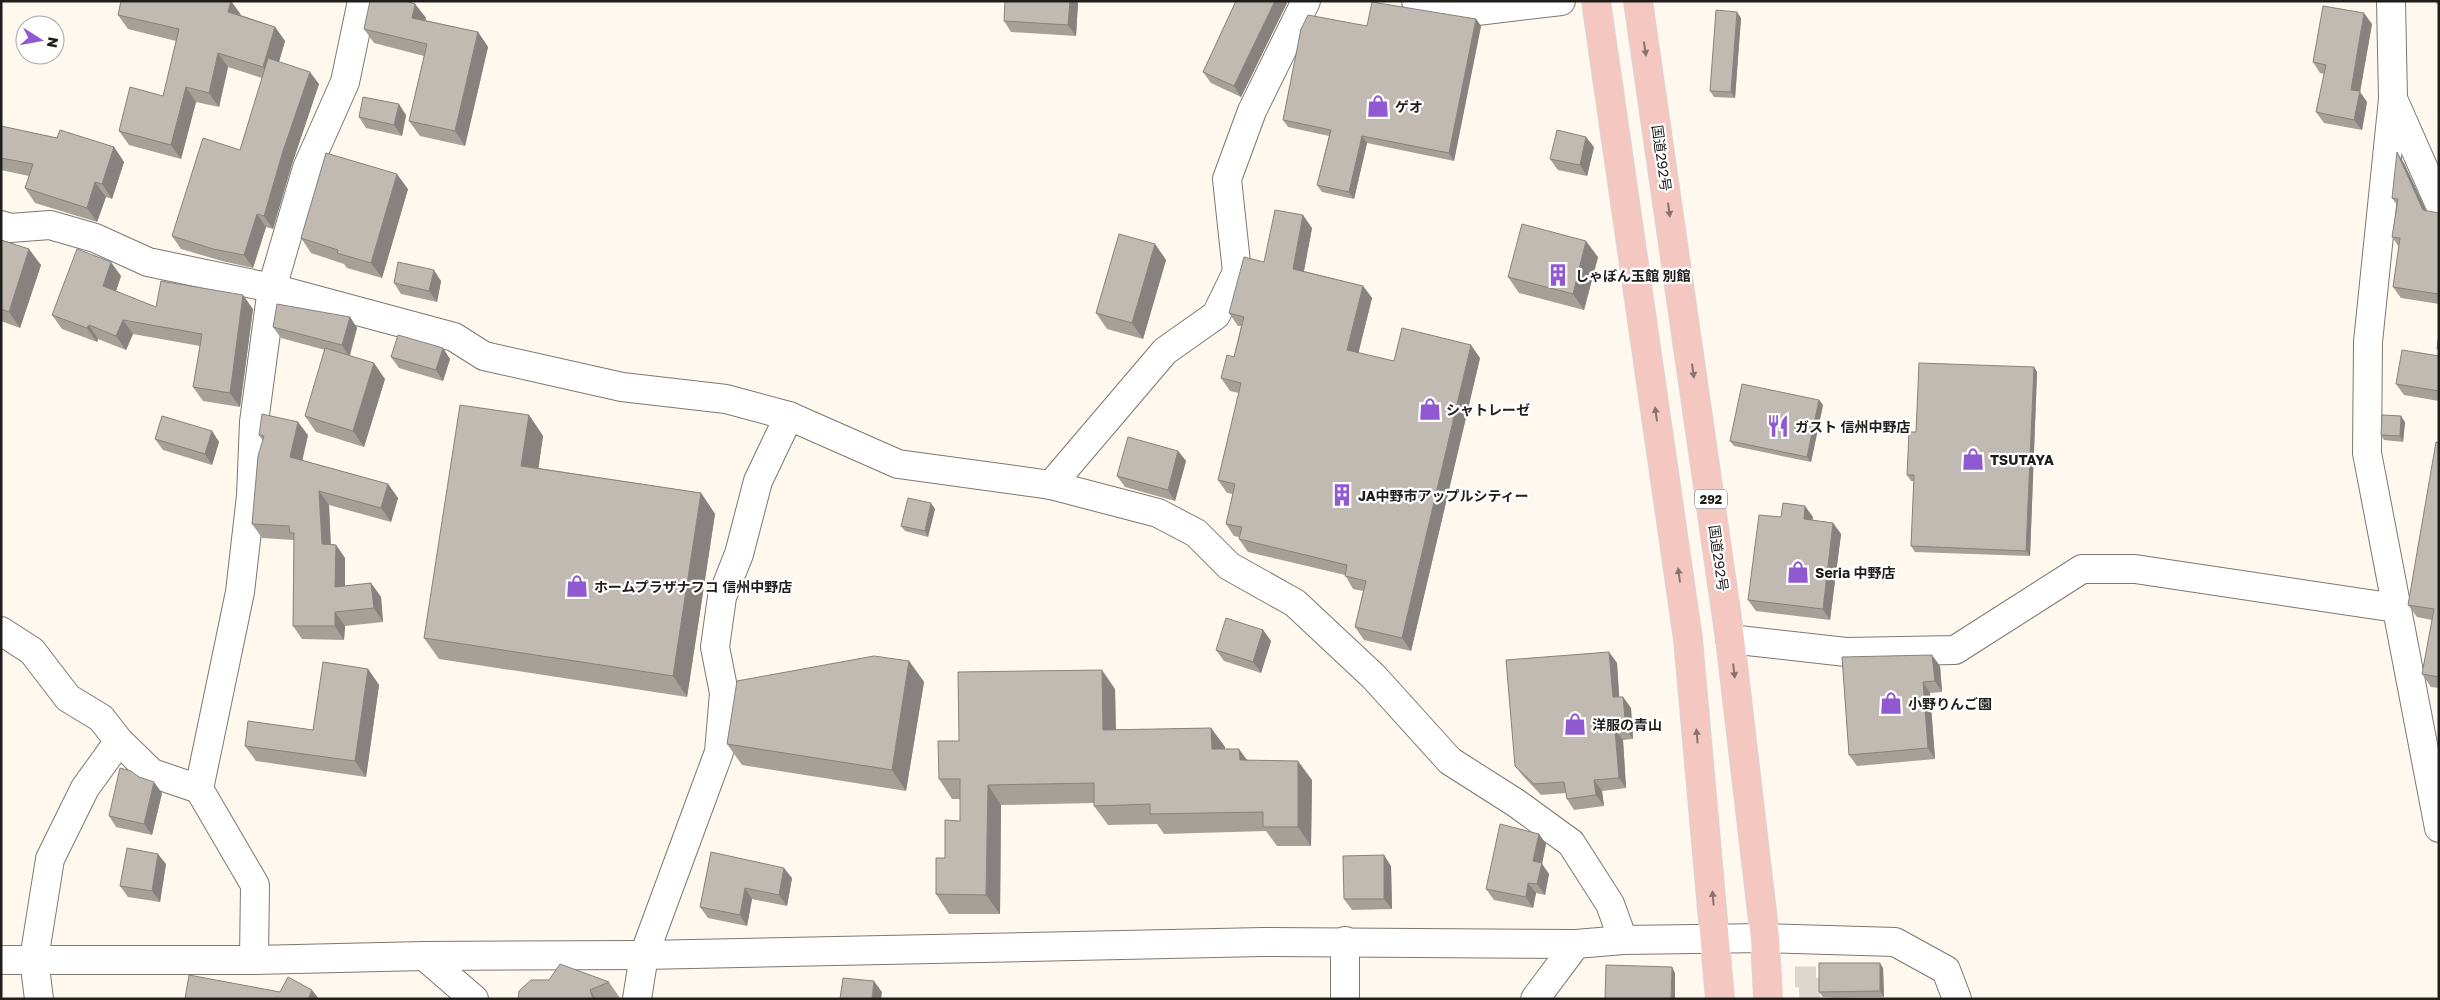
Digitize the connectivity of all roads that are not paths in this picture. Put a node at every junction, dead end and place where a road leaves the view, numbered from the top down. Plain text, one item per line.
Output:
1 (362, 1) edge
2 (1306, 1) edge
3 (1416, 1) edge
4 (1561, 1) edge
5 (1596, 1) edge
6 (1638, 1) edge
7 (2391, 1) edge
8 (2393, 99) junction
9 (2439, 203) edge
10 (1, 225) edge
11 (272, 288) junction
12 (789, 416) junction
13 (1051, 485) junction
14 (2396, 608) junction
15 (1, 631) edge
16 (1730, 639) junction
17 (119, 741) junction
18 (199, 789) junction
19 (2439, 828) edge
20 (1765, 938) junction
21 (1716, 939) junction
22 (1623, 940) junction
23 (1345, 941) junction
24 (1576, 944) junction
25 (644, 955) junction
26 (424, 956) junction
27 (34, 959) junction
28 (1, 960) edge
29 (254, 960) junction
30 (39, 999) edge
31 (474, 999) edge
32 (637, 999) edge
33 (1345, 999) edge
34 (1535, 999) edge
35 (1720, 999) edge
36 (1768, 999) edge
37 (1957, 999) edge

1 - 11 street
2 - 13 street
3 - 4 street
21 -> 5 highway
6 -> 16 highway, 国道292号 / 292
7 - 8 street
8 - 9 street
8 - 14 street
10 - 11 street
11 - 12 street
11 - 18 street
12 - 13 street
12 - 25 street
13 - 22 street
14 - 16 street
14 - 19 street
15 - 17 street
16 -> 20 highway, 国道292号 / 292
17 - 18 street
17 - 27 street
18 - 29 street
20 - 21 street
20 - 36 highway, 国道292号 / 292
20 - 37 street
21 - 22 street
21 - 35 highway
22 - 24 street
23 - 24 street
23 - 25 street
23 - 33 street
24 - 34 street
25 - 26 street
25 - 32 street
26 - 29 street
26 - 31 street
27 - 28 street
27 - 29 street
27 - 30 street

